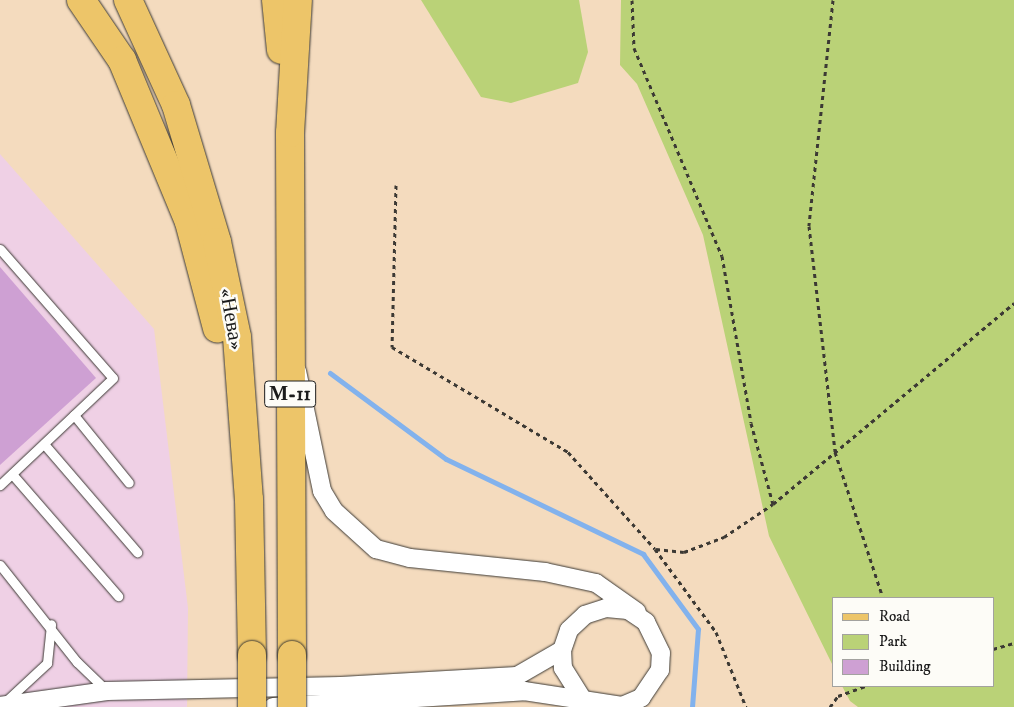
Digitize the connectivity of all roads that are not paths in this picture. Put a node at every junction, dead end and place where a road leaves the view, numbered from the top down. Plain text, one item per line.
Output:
1 (81, 0) edge
2 (128, 0) edge
3 (276, 0) edge
4 (298, 0) edge
5 (290, 133) junction
6 (0, 249) edge
7 (290, 350) junction
8 (241, 404) junction
9 (74, 415) junction
10 (44, 444) junction
11 (12, 474) junction
12 (129, 483) dead end
13 (0, 485) edge
14 (137, 552) dead end
15 (0, 565) edge
16 (118, 596) dead end
17 (646, 622) junction
18 (51, 624) junction
19 (562, 650) junction
20 (107, 691) junction
21 (582, 698) junction
22 (638, 702) edge
23 (1, 705) edge
24 (252, 707) edge
25 (273, 707) edge
26 (292, 707) edge

1 - 8 main road, М-11
2 - 8 main road, «Нева» / М-11
3 - 5 main road, М-11
4 - 5 main road, М-11
5 - 7 main road, М-11
6 - 9 lane
7 - 17 street
7 - 26 main road, М-11, bridge
8 - 24 main road, «Нева» / М-11, bridge
9 - 10 lane
9 - 12 lane
10 - 11 lane
10 - 14 lane
11 - 13 lane
11 - 16 lane
15 - 18 lane
17 - 19 street
17 - 22 street
18 - 20 lane
18 - 23 lane
19 - 20 street
19 - 21 street
20 - 23 street
21 - 22 street
21 - 25 street

